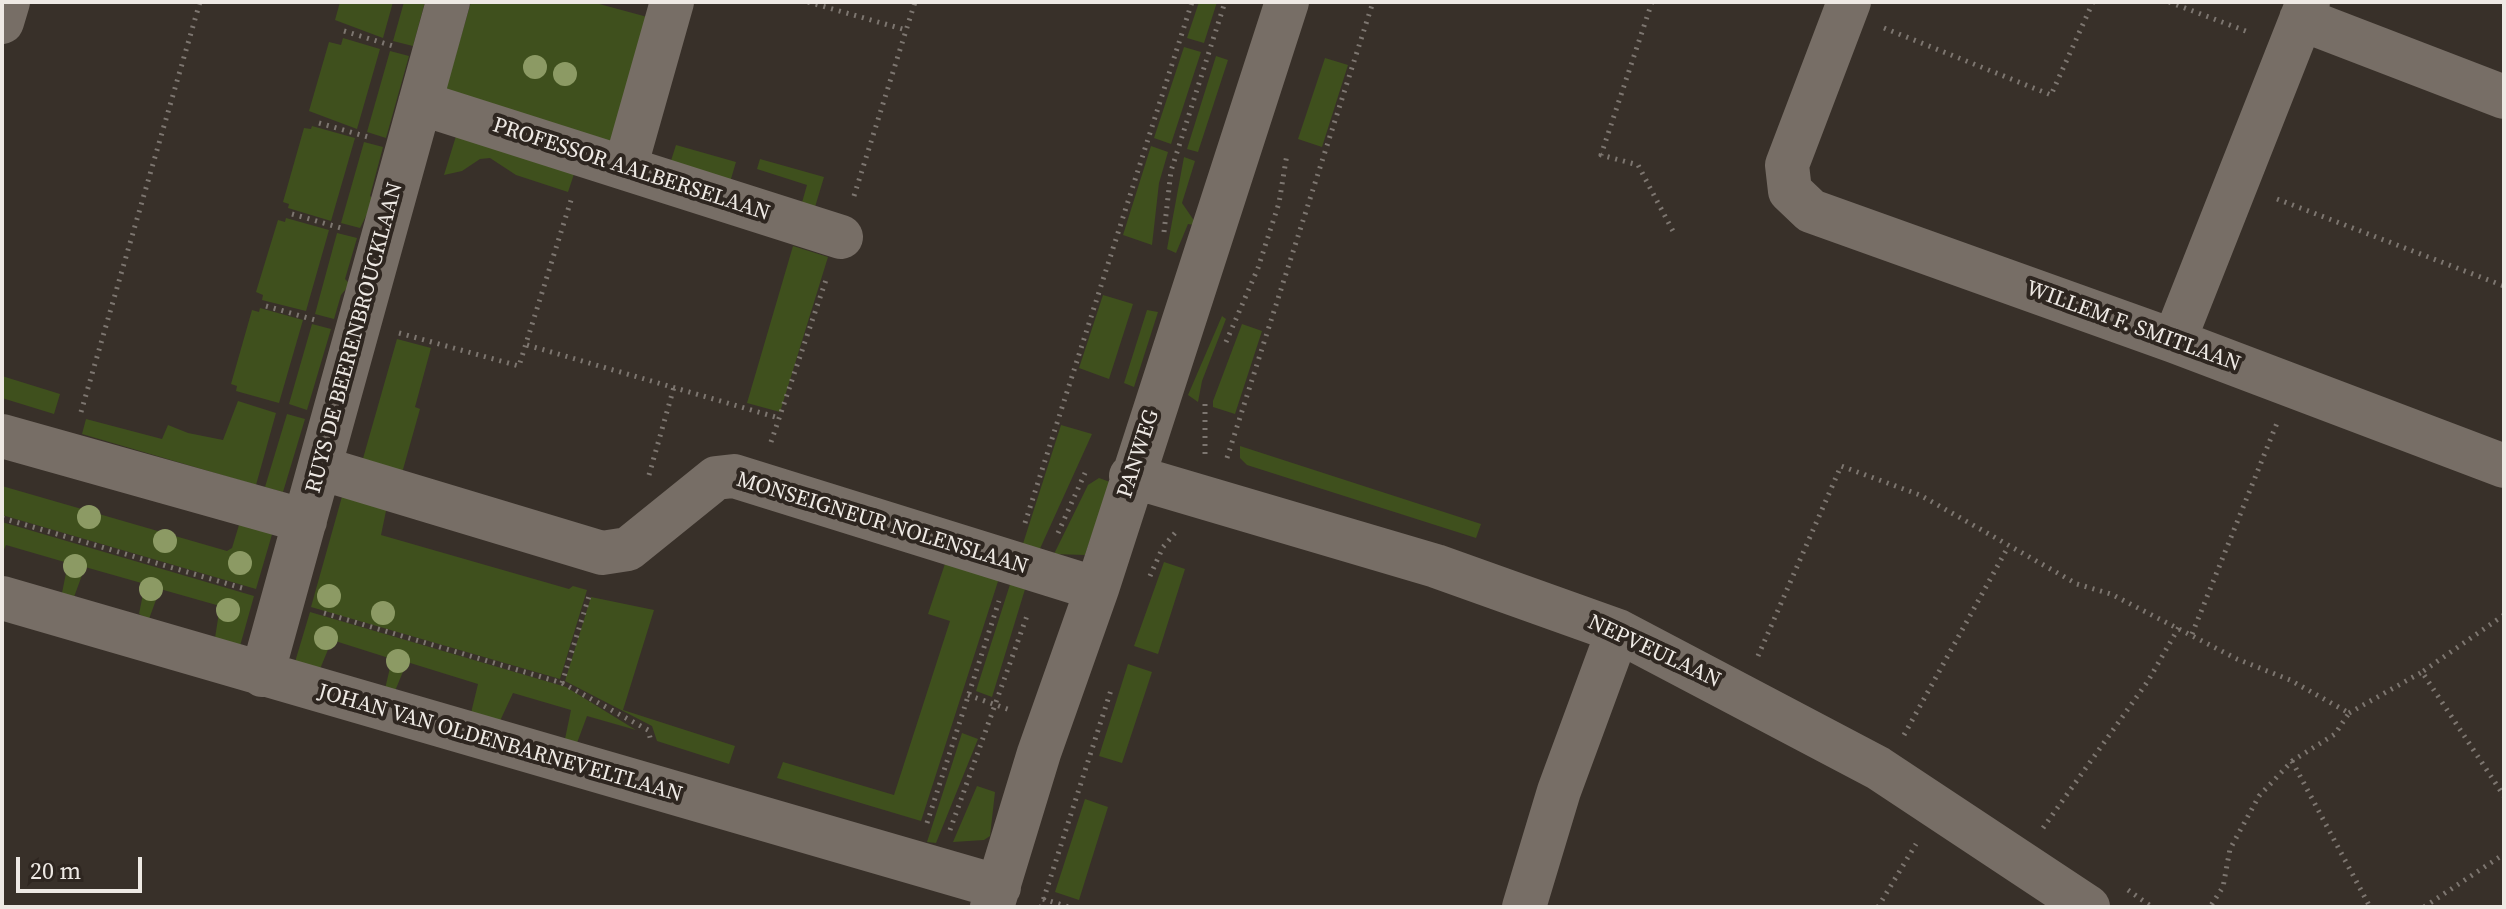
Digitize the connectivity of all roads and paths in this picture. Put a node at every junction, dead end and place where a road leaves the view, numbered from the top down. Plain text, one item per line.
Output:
1 (8, 2) edge
2 (200, 2) edge
3 (448, 2) edge
4 (672, 2) edge
5 (808, 2) edge
6 (1192, 2) edge
7 (1225, 2) edge
8 (1287, 2) edge
9 (1373, 2) edge
10 (1652, 2) edge
11 (2093, 2) edge
12 (2169, 2) edge
13 (1847, 7) edge
14 (2, 22) edge
15 (2299, 23) edge
16 (906, 30) dead end
17 (2504, 97) edge
18 (420, 103) junction
19 (585, 154) junction
20 (625, 168) junction
21 (2234, 182) junction
22 (1675, 235) dead end
23 (841, 237) dead end
24 (1163, 238) dead end
25 (2504, 286) edge
26 (266, 306) dead end
27 (376, 331) junction
28 (2174, 341) junction
29 (527, 345) junction
30 (2291, 386) junction
31 (674, 387) junction
32 (728, 403) junction
33 (725, 412) dead end
34 (780, 418) dead end
35 (2, 436) edge
36 (68, 455) junction
37 (1091, 462) dead end
38 (2504, 466) edge
39 (320, 468) junction
40 (1131, 476) junction
41 (1211, 498) junction
42 (2, 518) edge
43 (305, 521) junction
44 (2008, 547) junction
45 (615, 551) junction
46 (1026, 568) junction
47 (1097, 589) junction
48 (2, 598) edge
49 (283, 601) junction
50 (2504, 615) edge
51 (2179, 627) junction
52 (1618, 631) junction
53 (2192, 634) junction
54 (1757, 657) dead end
55 (2422, 672) junction
56 (262, 675) junction
57 (968, 695) junction
58 (996, 704) junction
59 (2349, 713) junction
60 (1006, 723) dead end
61 (2292, 761) junction
62 (1878, 768) junction
63 (2504, 796) edge
64 (2042, 829) dead end
65 (2504, 854) edge
66 (924, 867) junction
67 (996, 897) edge
68 (1044, 899) dead end
69 (1069, 907) edge
70 (1524, 907) edge
71 (2088, 907) edge
72 (2210, 907) edge
73 (2370, 907) edge
74 (2424, 907) edge

1 - 14 street
2 - 36 path
3 - 18 street, RUYS DE BEERENBROUCKLAAN
4 - 20 street
5 - 16 path
6 - 46 path
7 - 24 path
8 - 40 street, PANWEG
9 - 41 path
10 - 22 path
11 - 13 path
12 - 15 path
13 - 28 street, WILLEM F. SMITLAAN
15 - 17 street
15 - 21 street
18 - 19 street, PROFESSOR AALBERSELAAN
18 - 27 street, RUYS DE BEERENBROUCKLAAN
19 - 20 street, PROFESSOR AALBERSELAAN
19 - 29 path
20 - 23 street, PROFESSOR AALBERSELAAN
21 - 25 path
21 - 28 street
26 - 27 path
27 - 29 path
27 - 39 street, RUYS DE BEERENBROUCKLAAN
28 - 30 street, WILLEM F. SMITLAAN
29 - 31 path
30 - 38 street, WILLEM F. SMITLAAN
30 - 53 path
31 - 32 path
31 - 45 path
32 - 33 path
32 - 34 path
35 - 36 street
36 - 43 street
37 - 46 path
39 - 43 street, RUYS DE BEERENBROUCKLAAN
39 - 45 street
40 - 41 street, NEPVEULAAN
40 - 47 street, PANWEG
41 - 52 street, NEPVEULAAN
42 - 49 path
43 - 49 street, RUYS DE BEERENBROUCKLAAN
44 - 51 path
44 - 54 path
44 - 62 path
45 - 46 street, MONSEIGNEUR NOLENSLAAN
45 - 49 path
46 - 47 street, MONSEIGNEUR NOLENSLAAN
46 - 57 path
46 - 58 path
47 - 67 street, PANWEG
48 - 56 street, JOHAN VAN OLDENBARNEVELTLAAN
49 - 56 street, RUYS DE BEERENBROUCKLAAN
50 - 55 path
51 - 53 path
51 - 64 path
52 - 62 street, NEPVEULAAN
52 - 70 street
53 - 59 path
55 - 59 path
55 - 63 path
56 - 66 street, JOHAN VAN OLDENBARNEVELTLAAN
57 - 58 path
57 - 66 path
58 - 60 path
58 - 66 path
59 - 61 path
61 - 72 path
61 - 73 path
62 - 71 street, NEPVEULAAN
65 - 74 path
66 - 67 street, JOHAN VAN OLDENBARNEVELTLAAN
68 - 69 path

